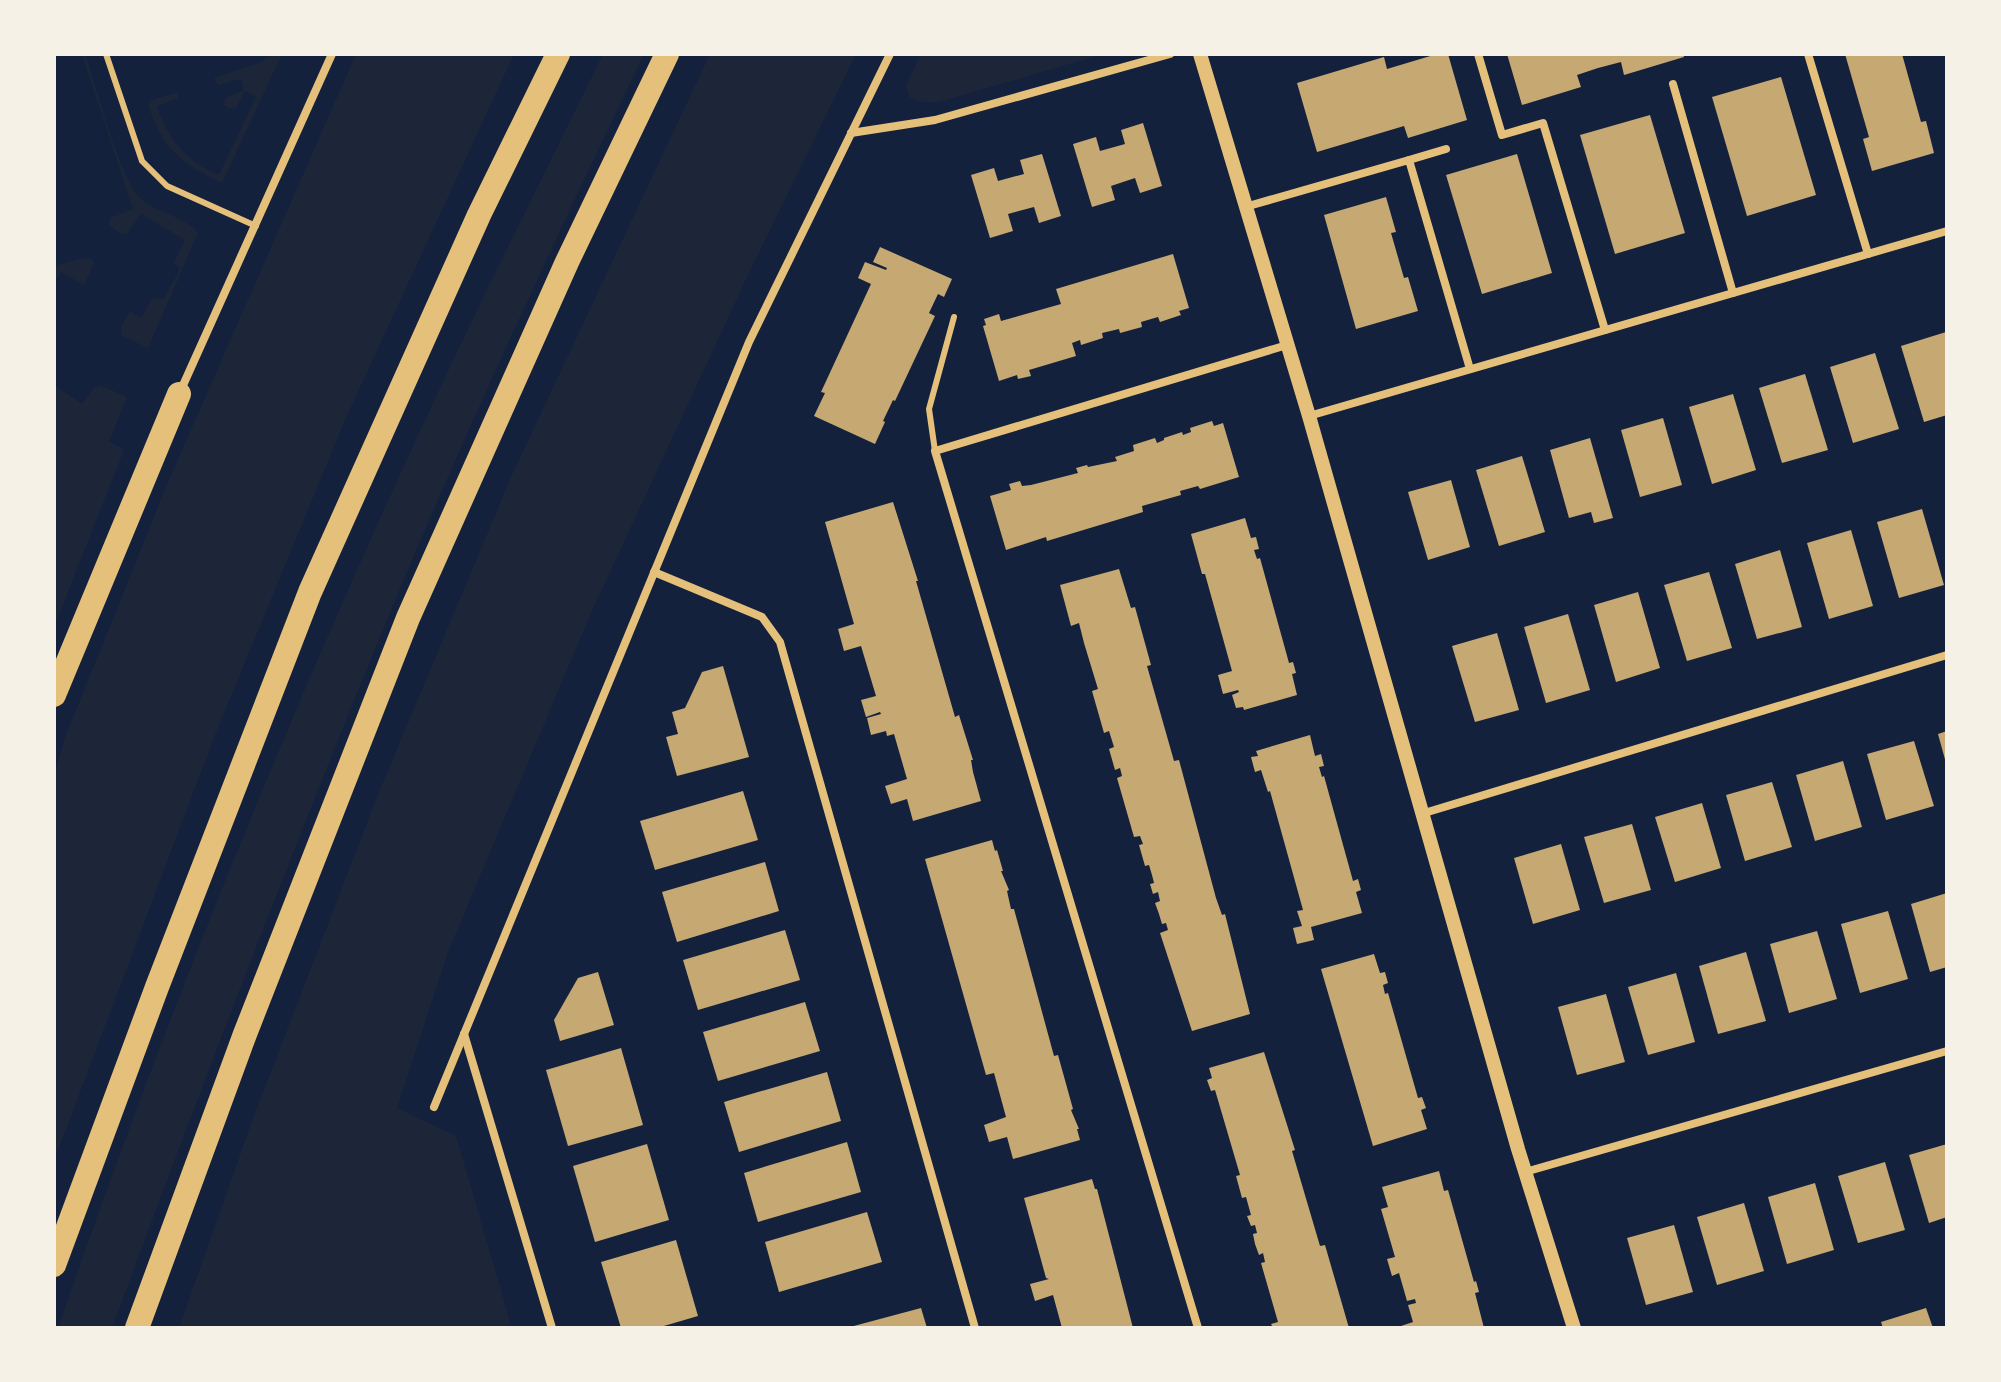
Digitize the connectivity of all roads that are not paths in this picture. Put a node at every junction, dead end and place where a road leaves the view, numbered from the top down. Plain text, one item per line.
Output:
1 (106, 54) edge
2 (332, 54) edge
3 (558, 54) edge
4 (667, 54) edge
5 (890, 54) edge
6 (1170, 54) edge
7 (1200, 54) edge
8 (1478, 54) edge
9 (1808, 54) edge
10 (1673, 84) dead end
11 (851, 133) junction
12 (1446, 149) dead end
13 (1409, 160) junction
14 (1245, 207) junction
15 (256, 226) junction
16 (1947, 231) edge
17 (1868, 254) junction
18 (1733, 293) junction
19 (954, 317) dead end
20 (1605, 330) junction
21 (1287, 345) junction
22 (1470, 369) junction
23 (179, 394) joint
24 (1309, 416) junction
25 (935, 451) junction
26 (654, 572) junction
27 (1947, 655) edge
28 (54, 695) edge
29 (1421, 814) junction
30 (464, 1034) junction
31 (1947, 1051) edge
32 (434, 1107) dead end
33 (1525, 1172) junction
34 (54, 1265) edge
35 (137, 1328) edge
36 (552, 1328) edge
37 (975, 1328) edge
38 (1198, 1328) edge
39 (1574, 1328) edge

1 - 15 lane
2 - 15 street
3 - 34 highway
4 - 35 highway
5 - 11 street
6 - 11 street
7 - 14 street
8 - 20 street
9 - 17 street
10 - 18 street
11 - 26 street
12 - 13 street
13 - 14 street
13 - 22 street
14 - 21 street
15 - 23 street
16 - 17 street
17 - 18 street
18 - 20 street
19 - 25 lane
20 - 22 street
21 - 24 street
21 - 25 street
22 - 24 street
23 - 28 highway
24 - 29 street
25 - 38 street
26 - 30 street
26 - 37 street
27 - 29 street
29 - 33 street
30 - 32 street
30 - 36 street
31 - 33 street
33 - 39 street

